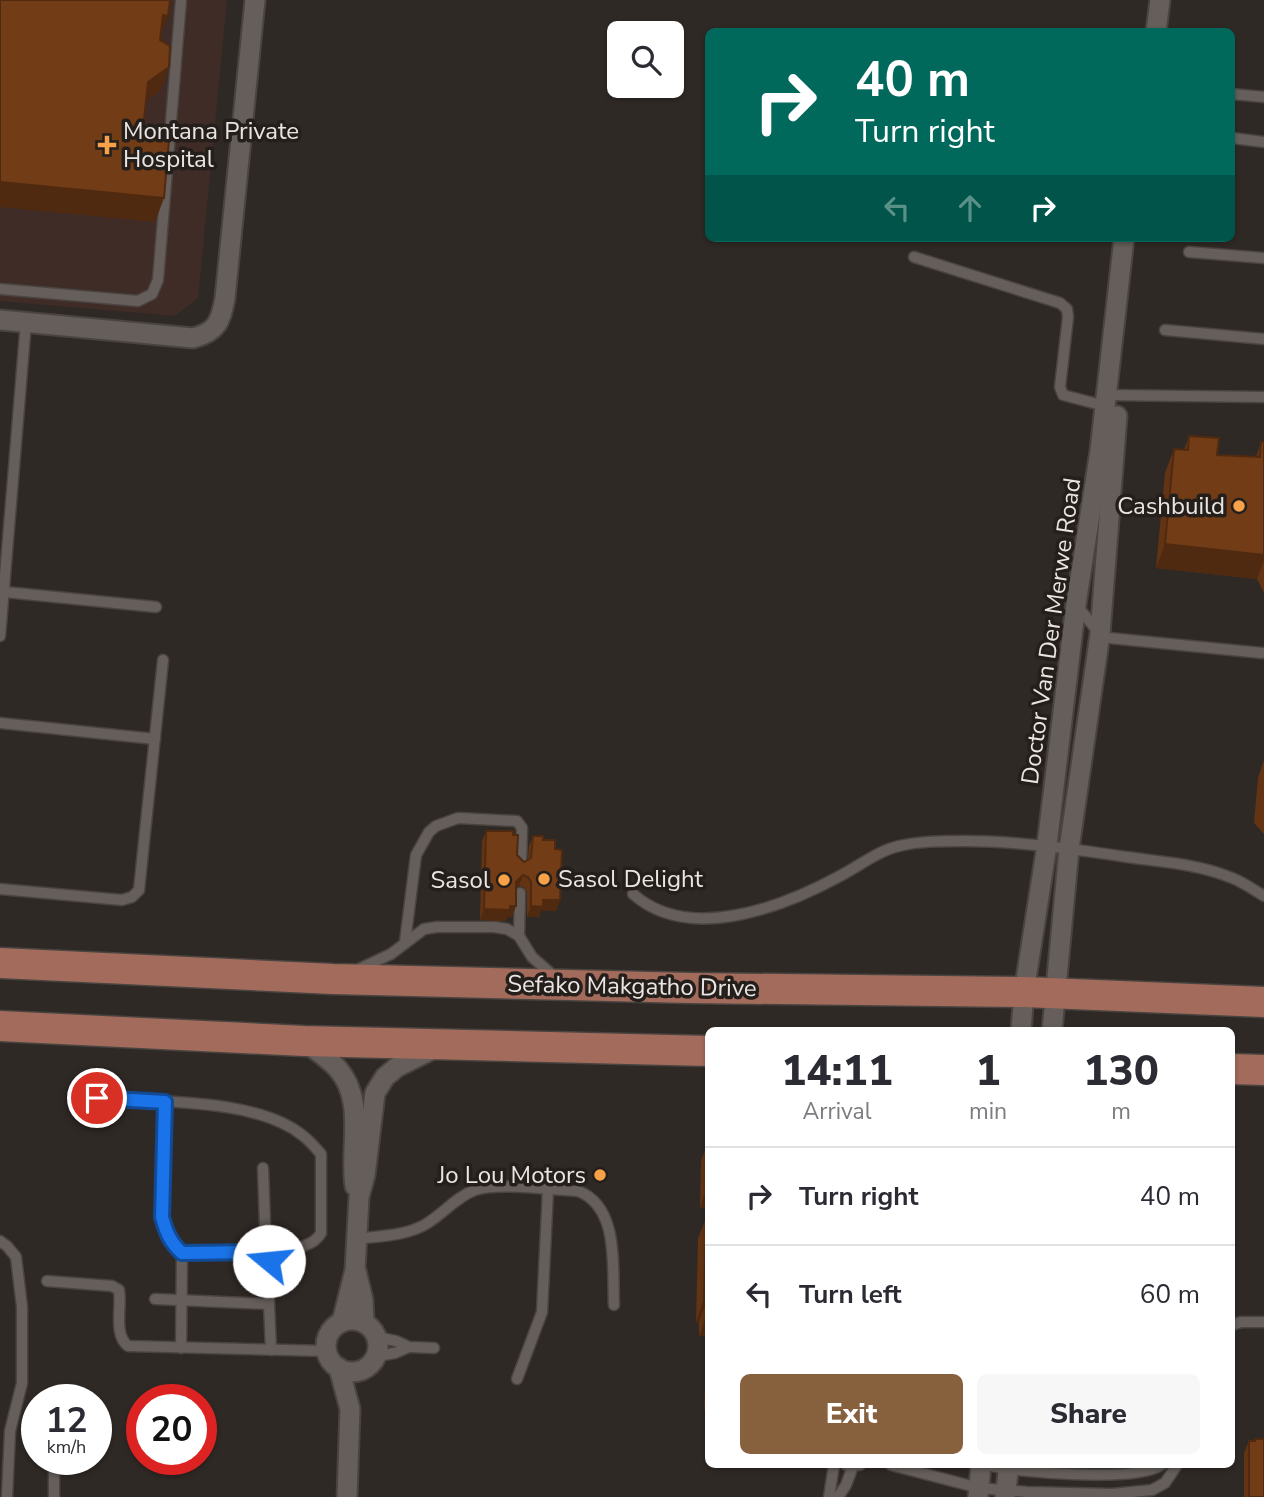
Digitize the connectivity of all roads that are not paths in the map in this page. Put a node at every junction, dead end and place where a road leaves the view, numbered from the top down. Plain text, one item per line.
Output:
1 (181, 0) edge
2 (255, 0) edge
3 (1148, 0) edge
4 (1160, 0) edge
5 (1145, 28) edge
6 (1156, 28) edge
7 (1235, 94) edge
8 (1264, 97) edge
9 (1235, 138) edge
10 (1264, 142) edge
11 (1124, 242) edge
12 (1134, 242) edge
13 (1189, 252) dead end
14 (914, 257) dead end
15 (1264, 258) edge
16 (0, 289) edge
17 (0, 320) edge
18 (26, 322) junction
19 (1165, 330) dead end
20 (1264, 339) edge
21 (1264, 397) edge
22 (1110, 399) junction
23 (5, 592) junction
24 (1076, 604) junction
25 (156, 607) dead end
26 (1100, 634) junction
27 (0, 636) edge
28 (1262, 653) dead end
29 (163, 660) dead end
30 (0, 723) edge
31 (155, 739) junction
32 (1047, 845) junction
33 (1069, 849) junction
34 (522, 865) edge
35 (0, 889) edge
36 (520, 893) dead end
37 (633, 894) dead end
38 (1264, 896) edge
39 (519, 936) junction
40 (405, 943) junction
41 (0, 963) edge
42 (333, 979) junction
43 (567, 985) junction
44 (1024, 992) junction
45 (1056, 993) junction
46 (1264, 1002) edge
47 (0, 1026) edge
48 (1021, 1027) edge
49 (1052, 1027) edge
50 (304, 1041) junction
51 (441, 1045) junction
52 (705, 1051) edge
53 (1235, 1069) edge
54 (1264, 1070) edge
55 (97, 1098) dead end
56 (165, 1102) junction
57 (263, 1168) dead end
58 (548, 1190) junction
59 (359, 1197) junction
60 (357, 1239) junction
61 (0, 1241) edge
62 (266, 1252) junction
63 (182, 1253) junction
64 (355, 1270) junction
65 (47, 1281) dead end
66 (155, 1300) dead end
67 (183, 1301) junction
68 (269, 1304) junction
69 (614, 1306) dead end
70 (342, 1322) junction
71 (364, 1322) junction
72 (1264, 1322) edge
73 (1235, 1324) edge
74 (409, 1347) junction
75 (181, 1348) junction
76 (434, 1348) dead end
77 (271, 1350) junction
78 (327, 1351) junction
79 (373, 1354) junction
80 (339, 1368) junction
81 (517, 1379) dead end
82 (350, 1409) junction
83 (834, 1468) edge
84 (852, 1468) edge
85 (900, 1468) edge
86 (982, 1468) edge
87 (1008, 1468) edge
88 (1020, 1468) edge
89 (1076, 1468) edge
90 (1154, 1468) edge
91 (1175, 1468) edge
92 (1083, 1473) junction
93 (54, 1475) edge
94 (978, 1493) edge
95 (1006, 1494) edge
96 (1051, 1495) edge
97 (7, 1497) edge
98 (54, 1497) edge
99 (347, 1497) edge
100 (829, 1497) edge
101 (838, 1497) edge

1 - 16 lane
2 - 18 street
3 - 5 street
4 - 6 street
7 - 8 lane
9 - 10 lane
11 - 22 street, Doctor Van Der Merwe Road
12 - 22 street, Doctor Van Der Merwe Road
13 - 15 lane
14 - 22 lane
17 - 18 street
18 - 23 lane
19 - 20 lane
21 - 22 lane
22 - 24 street, Doctor Van Der Merwe Road
22 - 26 street, Doctor Van Der Merwe Road
23 - 25 lane
23 - 27 lane
24 - 26 lane
24 - 32 street, Doctor Van Der Merwe Road
26 - 28 lane
26 - 33 street, Doctor Van Der Merwe Road
29 - 31 lane
30 - 31 lane
31 - 35 lane
32 - 33 lane
32 - 37 lane
32 - 44 street, Doctor Van Der Merwe Road
33 - 38 lane
33 - 45 street, Doctor Van Der Merwe Road
34 - 40 lane
36 - 39 lane
39 - 40 lane
39 - 43 lane
40 - 42 lane
41 - 42 main road, Sefako Makgatho Drive
42 - 43 main road, Sefako Makgatho Drive
43 - 44 main road, Sefako Makgatho Drive
44 - 45 main road, Sefako Makgatho Drive
44 - 48 street, Doctor Van Der Merwe Road
45 - 46 main road, Sefako Makgatho Drive
45 - 49 street, Doctor Van Der Merwe Road
47 - 50 main road
50 - 51 main road
50 - 59 street
51 - 52 main road
51 - 59 street
53 - 54 main road
55 - 56 lane
56 - 62 lane
56 - 63 lane
57 - 62 lane
58 - 60 lane
58 - 69 lane
58 - 81 lane
59 - 60 street
60 - 64 street
61 - 97 lane
62 - 63 lane
62 - 68 lane
63 - 67 lane
64 - 70 street
64 - 71 street
65 - 75 lane
66 - 67 lane
67 - 68 lane
67 - 75 lane
68 - 77 lane
70 - 71 street
70 - 78 street
71 - 79 street
72 - 73 lane
74 - 76 lane
74 - 79 lane
74 - 79 lane
75 - 77 lane
77 - 78 lane
78 - 80 street
79 - 80 street
79 - 82 street
80 - 82 street
82 - 99 street
83 - 100 lane
84 - 101 lane
85 - 94 lane
86 - 94 street
87 - 95 street
88 - 92 lane
89 - 92 lane
90 - 92 lane
91 - 96 lane
93 - 98 lane
94 - 95 lane
95 - 96 lane

